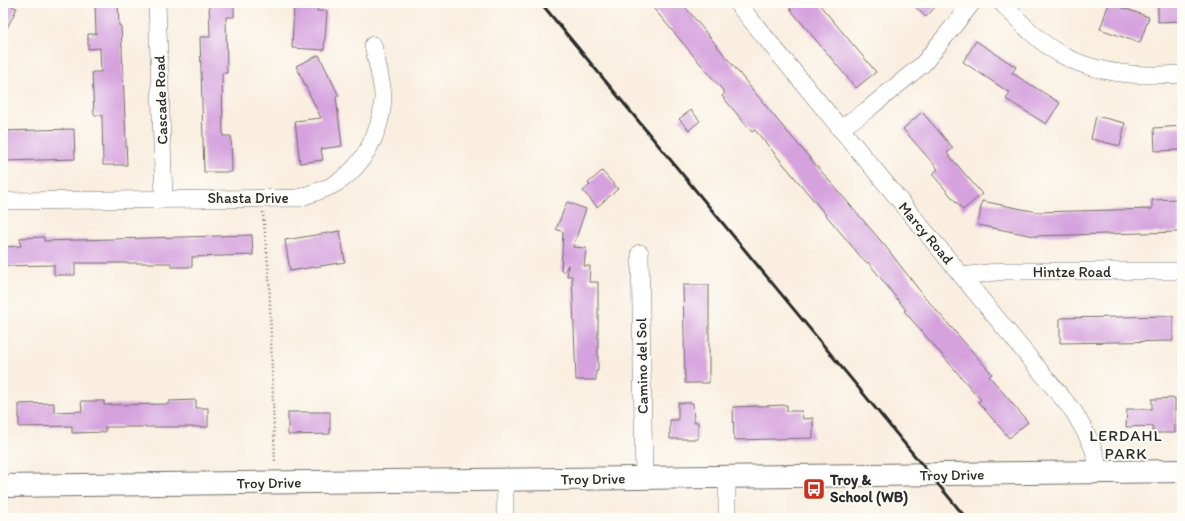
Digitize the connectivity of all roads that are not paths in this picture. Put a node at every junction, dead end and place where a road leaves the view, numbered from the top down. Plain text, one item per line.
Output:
1 (157, 3) edge
2 (737, 3) edge
3 (972, 3) edge
4 (1002, 3) edge
5 (373, 45) dead end
6 (1182, 74) edge
7 (840, 129) junction
8 (164, 198) junction
9 (3, 201) edge
10 (640, 253) dead end
11 (1182, 271) edge
12 (962, 276) junction
13 (1182, 471) edge
14 (1097, 472) junction
15 (727, 477) junction
16 (644, 478) junction
17 (505, 480) junction
18 (3, 486) edge
19 (505, 518) edge
20 (727, 518) edge

1 - 8 street, Cascade Road
2 - 7 street, Marcy Road
3 - 7 street
4 - 6 street
5 - 8 street, Shasta Drive
7 - 12 street, Marcy Road
8 - 9 street, Shasta Drive
10 - 16 street, Camino del Sol
11 - 12 street, Hintze Road
12 - 14 street, Marcy Road
13 - 14 street, Troy Drive
14 - 15 street, Troy Drive
15 - 16 street, Troy Drive
15 - 20 street
16 - 17 street, Troy Drive
17 - 18 street, Troy Drive
17 - 19 street

